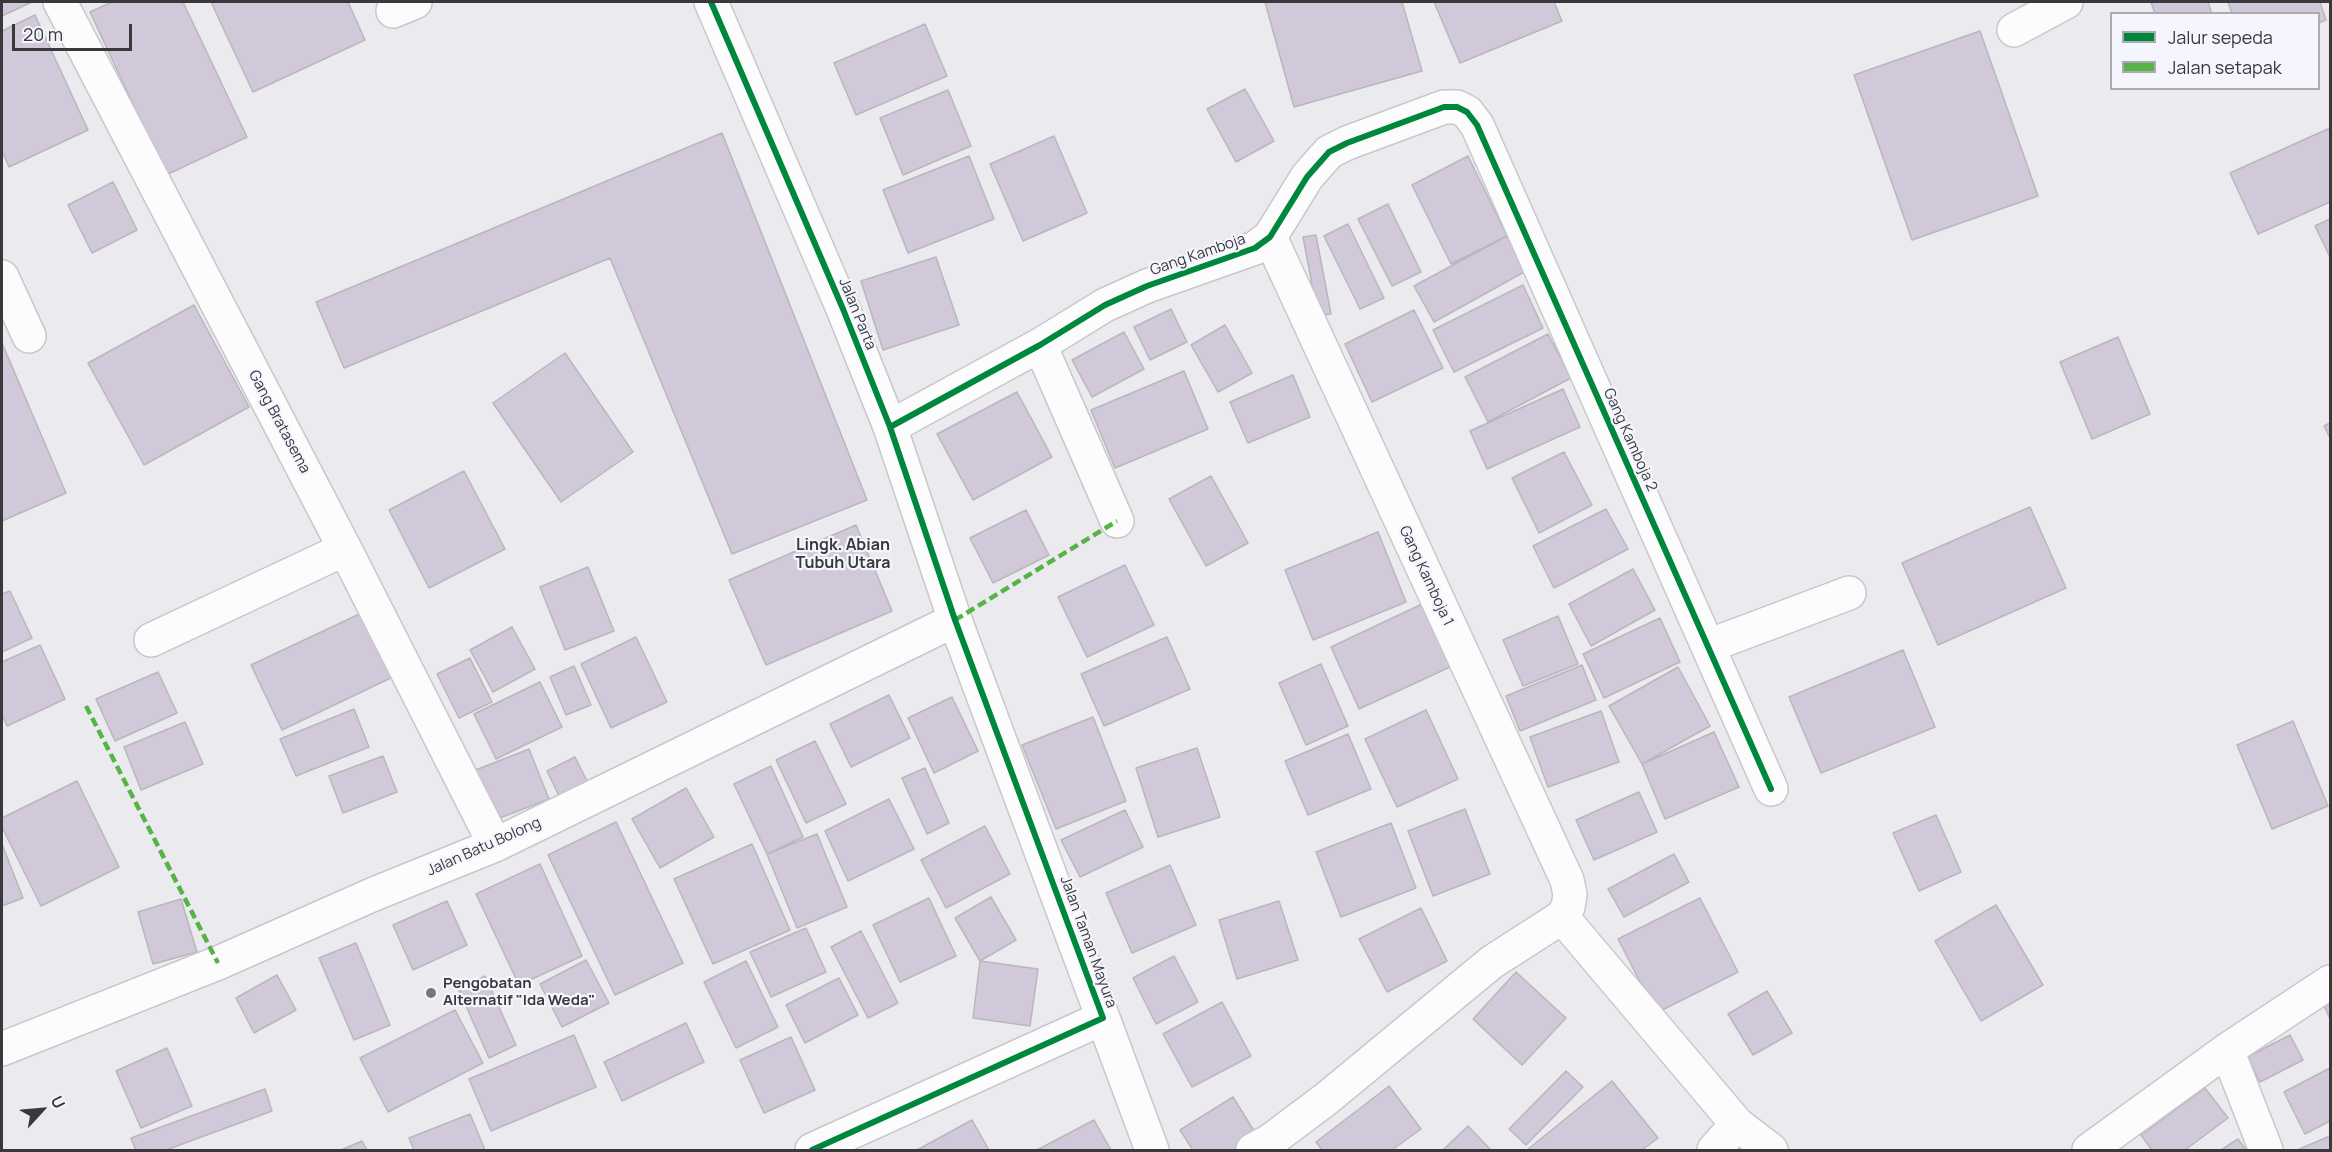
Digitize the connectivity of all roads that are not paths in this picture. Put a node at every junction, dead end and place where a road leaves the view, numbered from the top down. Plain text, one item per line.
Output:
1 (60, 2) edge
2 (711, 2) edge
3 (2066, 2) edge
4 (2014, 30) dead end
5 (1457, 107) joint
6 (1270, 237) junction
7 (2, 276) edge
8 (29, 336) dead end
9 (1040, 345) junction
10 (890, 427) junction
11 (1117, 520) dead end
12 (345, 549) junction
13 (1849, 593) dead end
14 (961, 631) junction
15 (151, 640) dead end
16 (1708, 646) junction
17 (1771, 789) dead end
18 (495, 845) junction
19 (1562, 916) junction
20 (2331, 982) edge
21 (1103, 1018) junction
22 (2, 1050) edge
23 (2227, 1050) junction
24 (1737, 1124) junction
25 (812, 1150) edge
26 (1152, 1150) edge
27 (1253, 1150) edge
28 (1714, 1150) edge
29 (1771, 1150) edge
30 (2089, 1150) edge
31 (2266, 1150) edge

1 - 12 street, Gang Bratasema
2 - 10 street, Jalan Parta
3 - 4 street
5 - 6 street, Gang Kamboja
5 - 16 street, Gang Kamboja 2
6 - 9 street, Gang Kamboja
6 - 19 street, Gang Kamboja 1
7 - 8 street
9 - 10 street, Gang Kamboja
9 - 11 street
10 - 14 street, Jalan Parta
12 - 15 street
12 - 18 street, Gang Bratasema
13 - 16 street
14 - 18 street, Jalan Batu Bolong
14 - 21 street, Jalan Taman Mayura
16 - 17 street, Gang Kamboja 2
18 - 22 street, Jalan Batu Bolong
19 - 24 street
19 - 27 street
20 - 23 street
21 - 25 street, Jalan Taman Mayura
21 - 26 street
23 - 30 street
23 - 31 street
24 - 28 street
24 - 29 street

